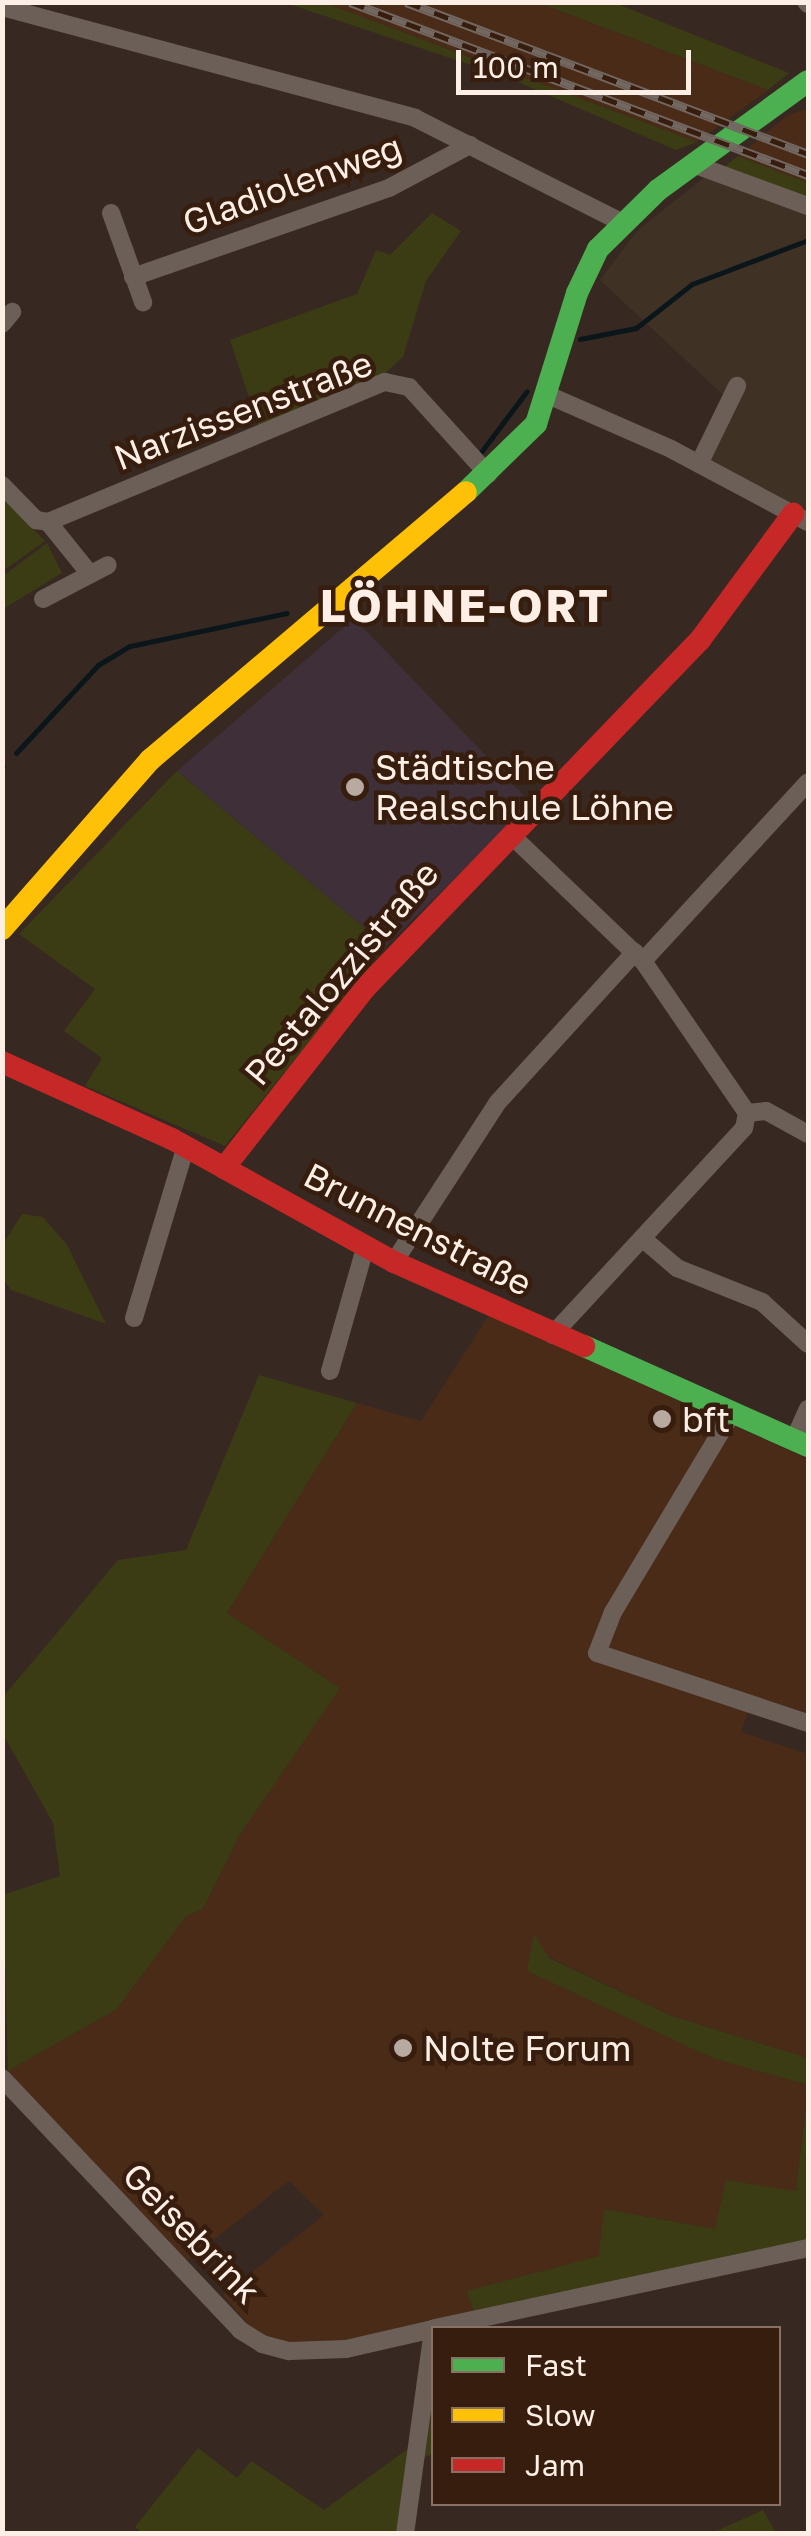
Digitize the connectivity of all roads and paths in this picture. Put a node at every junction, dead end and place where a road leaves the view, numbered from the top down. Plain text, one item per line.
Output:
1 (2, 7) edge
2 (808, 81) edge
3 (470, 145) junction
4 (692, 164) junction
5 (808, 206) edge
6 (110, 213) dead end
7 (621, 222) junction
8 (134, 277) junction
9 (142, 302) dead end
10 (738, 386) dead end
11 (548, 395) junction
12 (698, 464) junction
13 (488, 474) junction
14 (2, 485) edge
15 (801, 518) edge
16 (42, 521) junction
17 (108, 564) dead end
18 (90, 574) junction
19 (43, 599) dead end
20 (808, 782) edge
21 (511, 835) junction
22 (2, 929) edge
23 (639, 956) junction
24 (2, 1062) edge
25 (747, 1113) junction
26 (808, 1134) edge
27 (186, 1146) junction
28 (224, 1168) junction
29 (642, 1238) junction
30 (365, 1248) junction
31 (394, 1262) junction
32 (134, 1318) dead end
33 (552, 1335) junction
34 (808, 1344) edge
35 (330, 1371) dead end
36 (808, 1409) edge
37 (731, 1415) junction
38 (801, 1443) edge
39 (808, 1723) edge
40 (2, 2078) edge
41 (808, 2248) edge
42 (448, 2326) edge
43 (431, 2330) edge
44 (431, 2350) edge
45 (405, 2534) edge

1 - 3 street
2 - 4 street
3 - 7 street
3 - 8 street, Gladiolenweg
4 - 5 street
4 - 7 street
6 - 8 street
7 - 11 street
8 - 9 street
10 - 12 street
11 - 12 street
11 - 13 street
12 - 15 street
13 - 16 street, Narzissenstraße
13 - 22 street
14 - 16 street
15 - 21 street, Pestalozzistraße
16 - 18 street
17 - 18 street
18 - 19 street
20 - 23 street
21 - 23 street
21 - 28 street, Pestalozzistraße
23 - 25 street
23 - 31 street
24 - 27 street, Brunnenstraße
25 - 26 street
25 - 29 street
27 - 28 street, Brunnenstraße
27 - 32 street
28 - 30 street, Brunnenstraße
29 - 33 street
29 - 34 street
30 - 31 street, Brunnenstraße
30 - 35 street
31 - 33 street, Brunnenstraße
33 - 37 street, Brunnenstraße
36 - 38 street
37 - 38 street, Brunnenstraße
37 - 39 street
40 - 43 street, Geisebrink
41 - 42 street, Geisebrink
44 - 45 street

